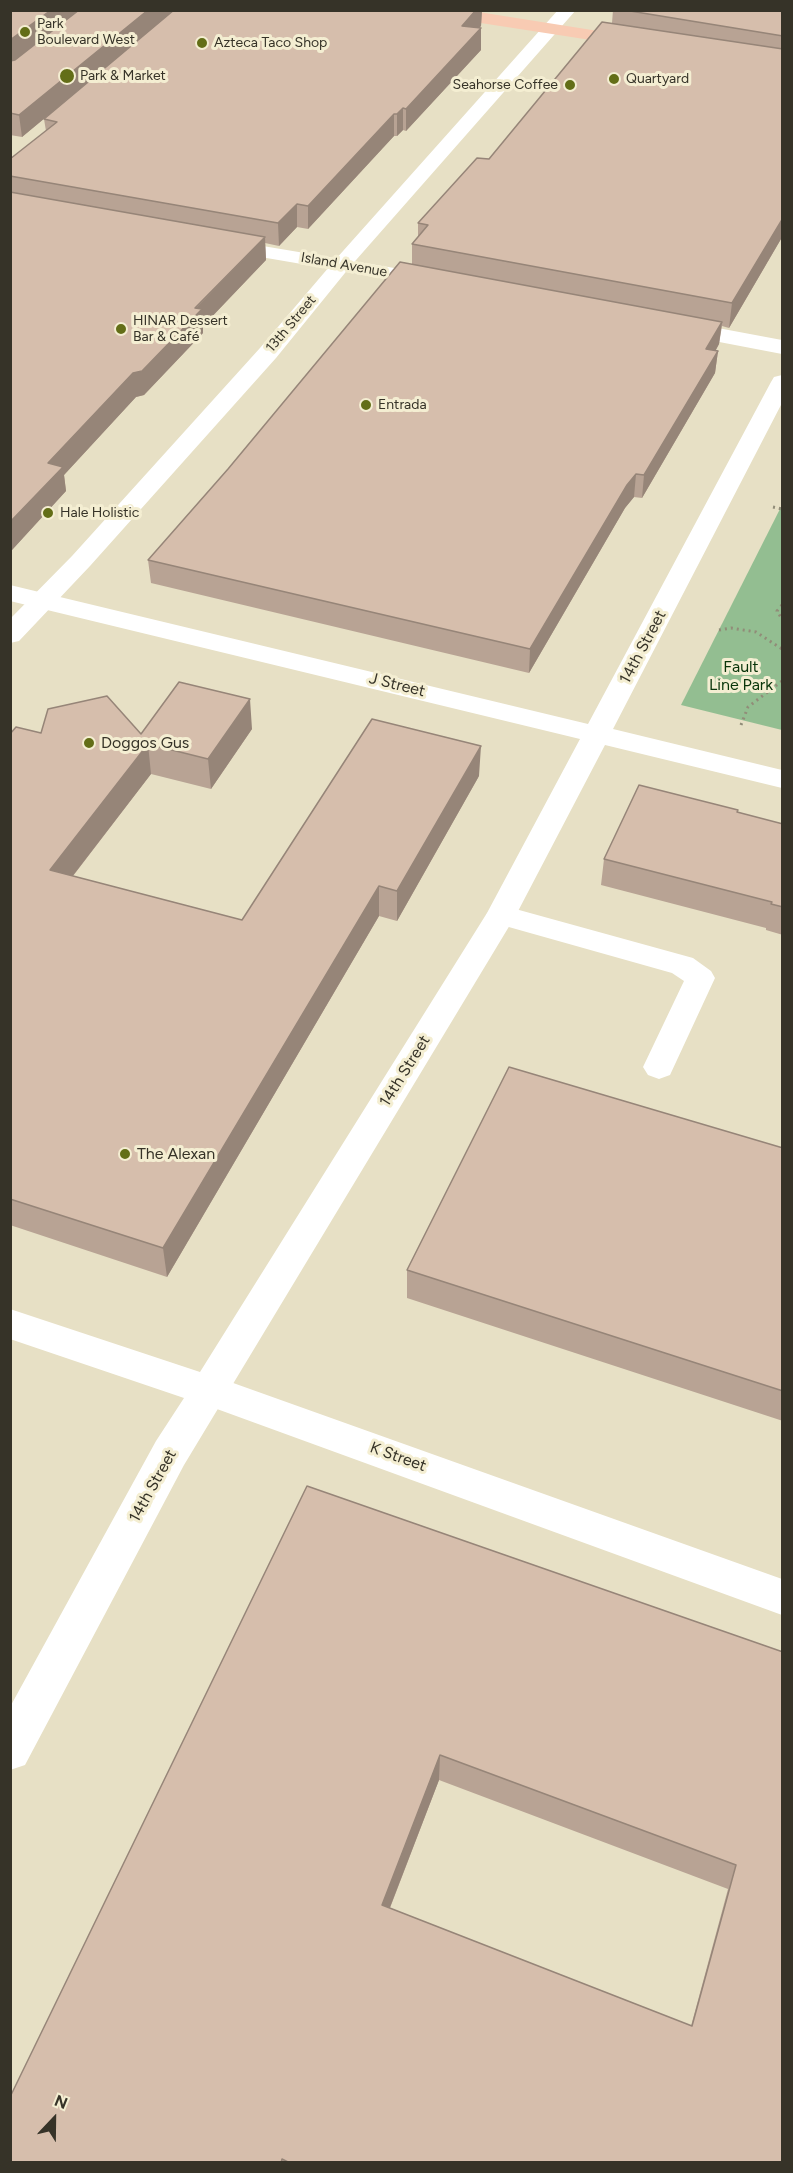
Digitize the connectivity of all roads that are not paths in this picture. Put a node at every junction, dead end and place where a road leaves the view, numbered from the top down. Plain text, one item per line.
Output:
1 (429, 10) edge
2 (568, 10) edge
3 (552, 29) junction
4 (649, 44) edge
5 (207, 243) edge
6 (342, 264) junction
7 (459, 286) edge
8 (657, 323) edge
9 (783, 347) edge
10 (783, 382) edge
11 (10, 592) edge
12 (43, 600) junction
13 (10, 635) edge
14 (596, 734) junction
15 (783, 779) edge
16 (501, 915) junction
17 (659, 1067) dead end
18 (10, 1324) edge
19 (208, 1390) junction
20 (783, 1597) edge
21 (10, 1750) edge

1 - 3 main road
2 - 3 main road, 13th Street
3 - 4 main road
3 - 6 main road, 13th Street
5 - 6 main road, Island Avenue
6 - 7 main road, Island Avenue
6 - 12 main road, 13th Street
8 - 9 main road
10 - 14 main road, 14th Street
11 - 12 main road, J Street
12 - 13 main road, 13th Street
12 - 14 main road, J Street
14 - 15 main road, J Street
14 - 16 main road, 14th Street
16 - 17 lane
16 - 19 main road, 14th Street
18 - 19 main road, K Street
19 - 20 main road, K Street
19 - 21 main road, 14th Street

